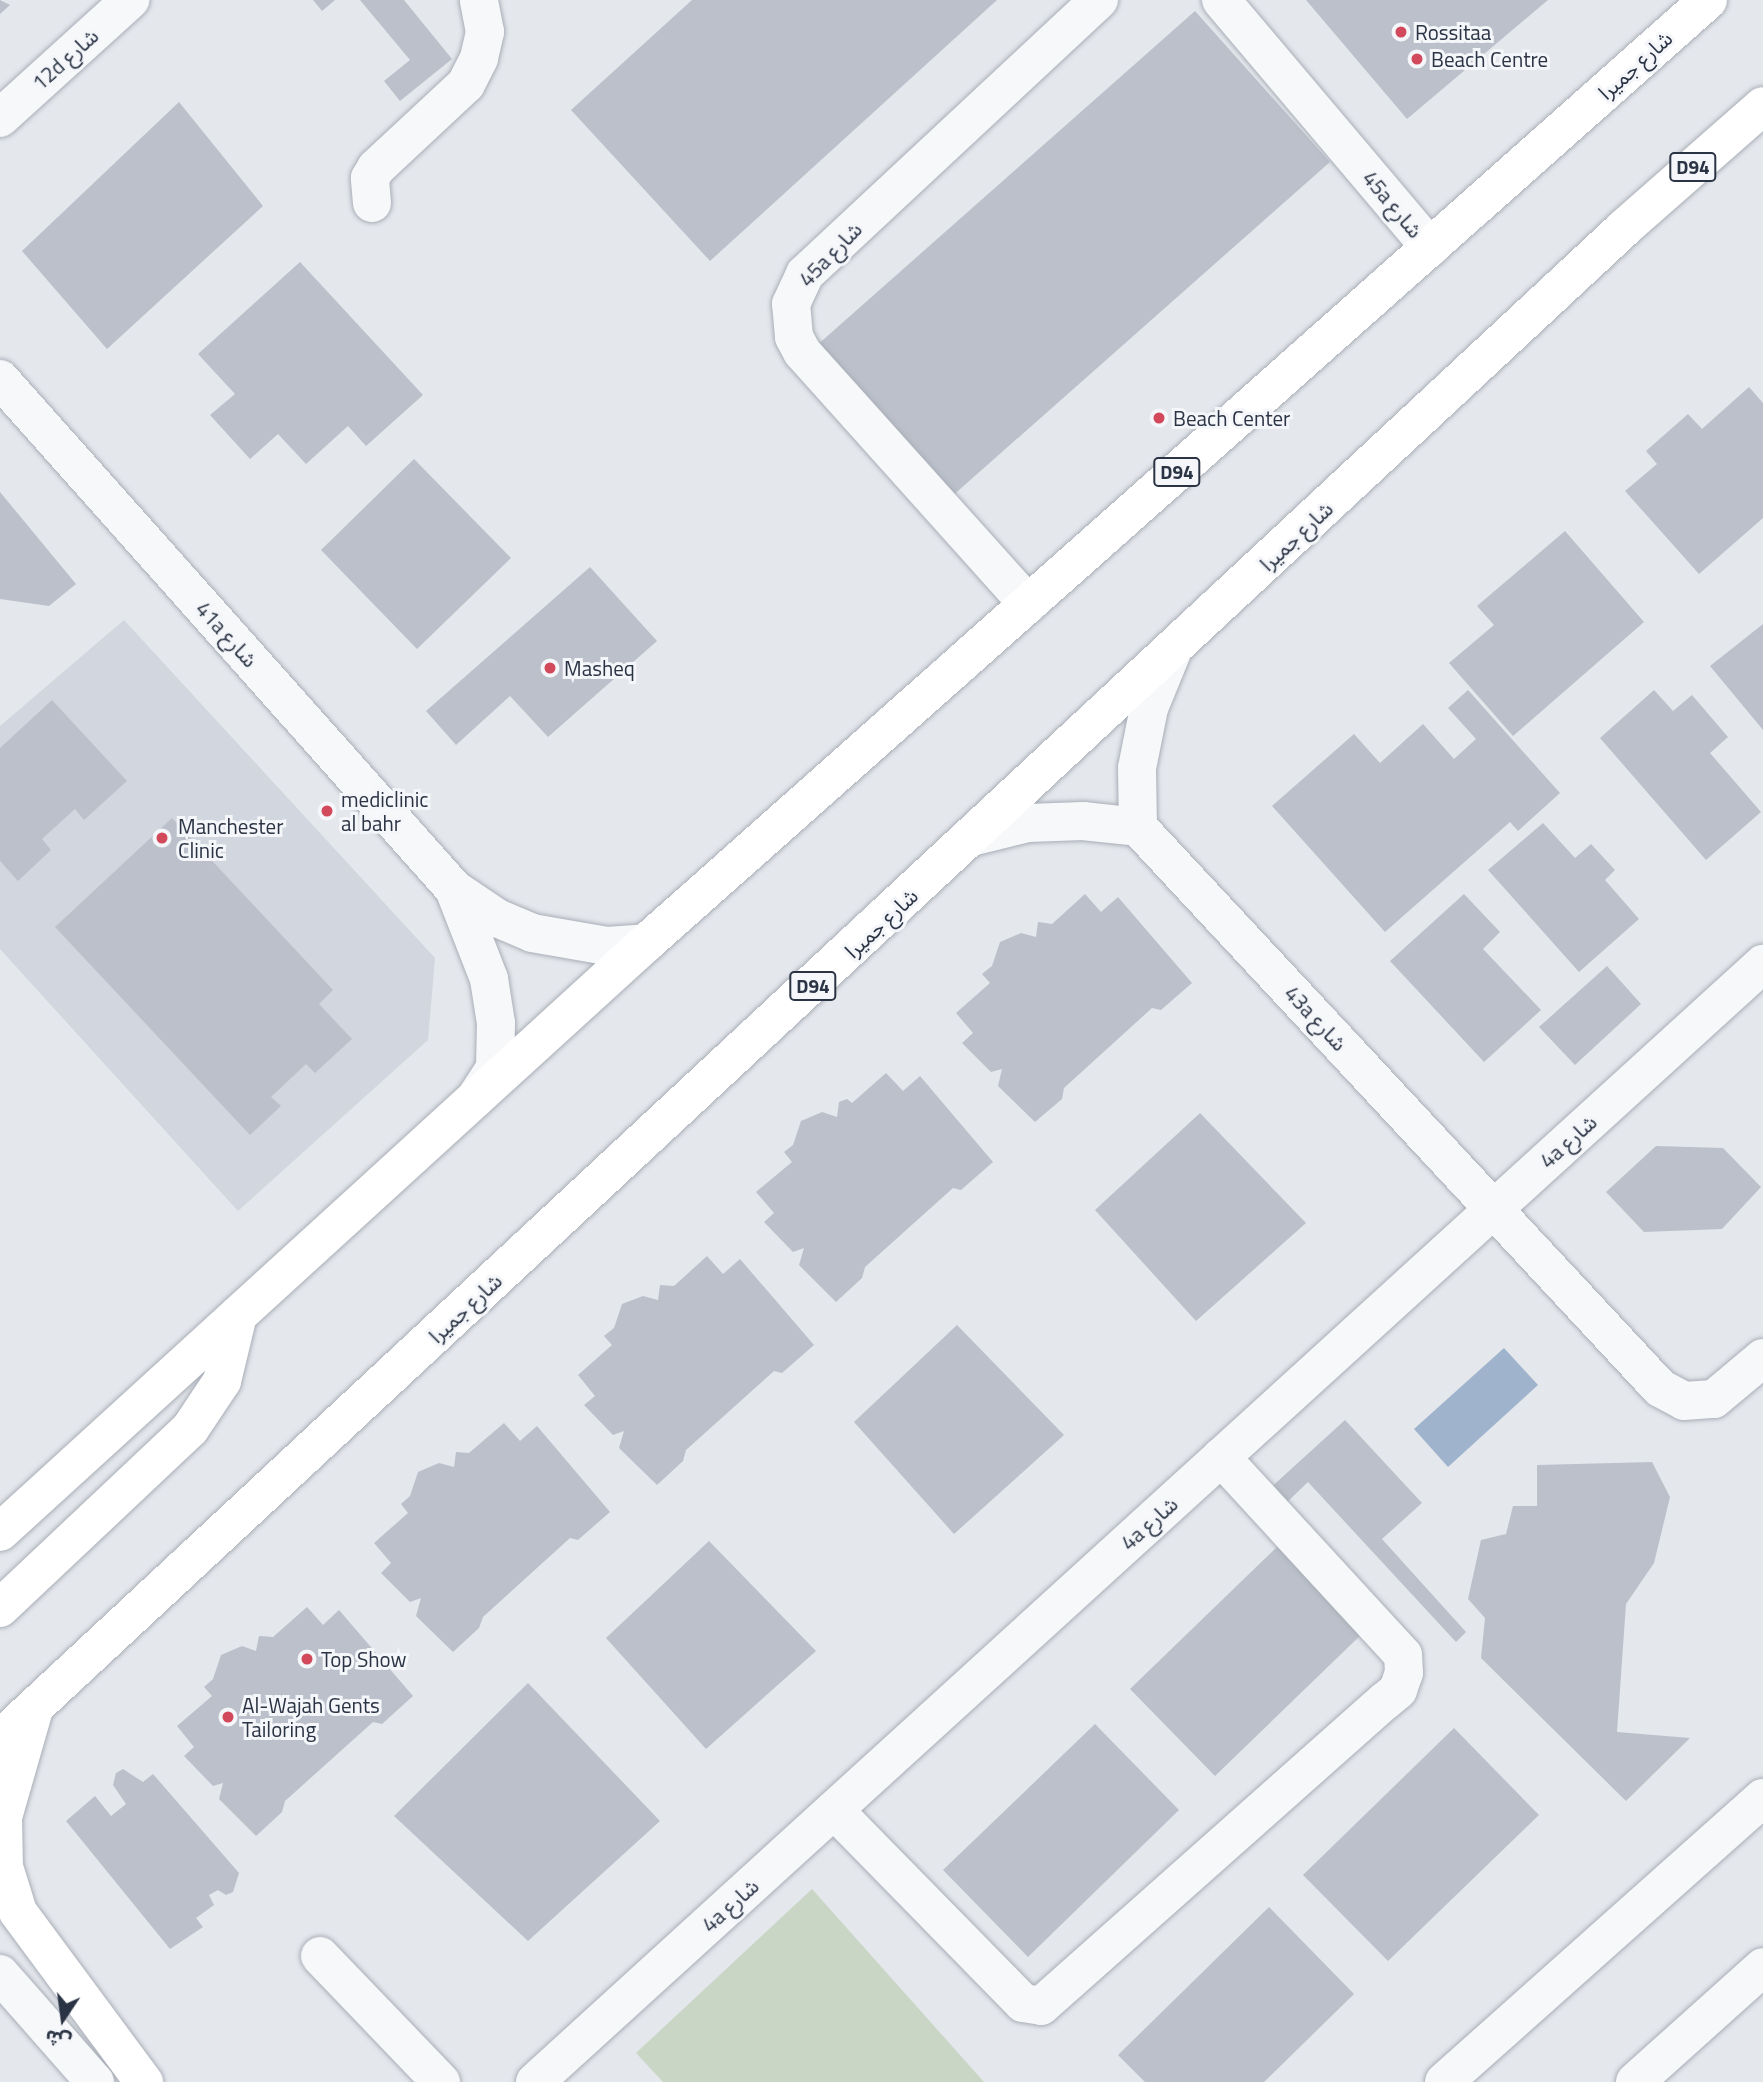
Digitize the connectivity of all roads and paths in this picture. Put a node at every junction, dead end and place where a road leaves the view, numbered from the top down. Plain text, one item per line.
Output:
1 (130, 0) edge
2 (1099, 0) edge
3 (1221, 0) edge
4 (1708, 0) edge
5 (483, 2) edge
6 (1763, 106) edge
7 (0, 118) edge
8 (372, 203) dead end
9 (1430, 247) junction
10 (0, 379) edge
11 (1028, 604) junction
12 (1172, 652) junction
13 (1138, 827) junction
14 (975, 836) junction
15 (454, 890) junction
16 (646, 943) junction
17 (1763, 964) edge
18 (475, 1099) junction
19 (1495, 1208) junction
20 (239, 1315) junction
21 (1763, 1358) edge
22 (1220, 1457) junction
23 (6, 1525) edge
24 (0, 1608) edge
25 (35, 1706) junction
26 (0, 1739) edge
27 (1763, 1798) edge
28 (834, 1810) junction
29 (320, 1956) dead end
30 (1763, 1967) edge
31 (0, 1974) edge
32 (95, 2082) edge
33 (144, 2082) edge
34 (442, 2082) edge
35 (535, 2082) edge
36 (1444, 2082) edge
37 (1635, 2082) edge

1 - 7 street, 12d شارع
2 - 11 street, 45a شارع
3 - 9 street, 45a شارع
4 - 9 main road, شارع جميرا / D94
5 - 8 street
6 - 12 main road, شارع جميرا / D94
9 - 11 main road, شارع جميرا / D94
10 - 15 street, 41a شارع
11 - 16 main road, شارع جميرا / D94
12 - 13 street
12 - 14 main road, شارع جميرا / D94
13 - 14 street
13 - 19 street, 43a شارع
14 - 25 main road, شارع جميرا / D94
15 - 16 street, 41a شارع
15 - 18 street, 41a شارع
16 - 18 main road, شارع جميرا / D94
17 - 19 street, 4a شارع
18 - 20 main road, شارع جميرا / D94
19 - 21 street, 43a شارع
19 - 22 street, 4a شارع
20 - 23 main road, شارع جميرا / D94
20 - 24 main road
22 - 28 street, 4a شارع
22 - 28 street
25 - 26 main road, شارع جميرا / D94
25 - 33 main road
27 - 36 street
28 - 35 street, 4a شارع
29 - 34 street
30 - 37 street
31 - 32 street

